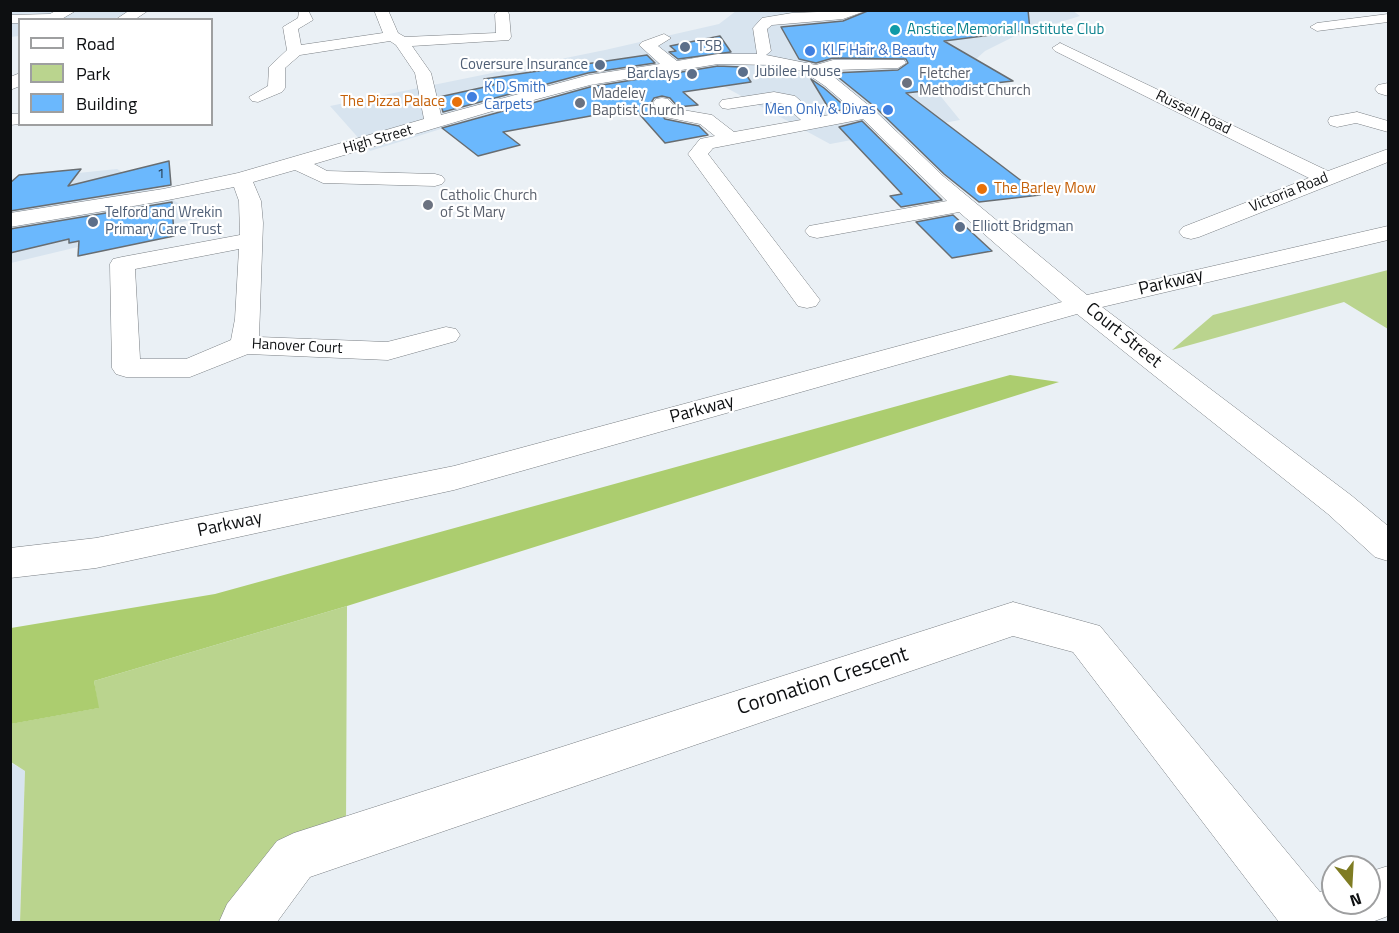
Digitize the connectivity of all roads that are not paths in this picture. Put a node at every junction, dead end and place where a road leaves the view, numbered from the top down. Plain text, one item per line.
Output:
1 (70, 10) edge
2 (142, 10) edge
3 (381, 10) edge
4 (861, 10) edge
5 (502, 14) dead end
6 (304, 15) dead end
7 (52, 18) edge
8 (126, 18) edge
9 (1389, 18) edge
10 (1317, 27) dead end
11 (523, 36) dead end
12 (504, 37) junction
13 (664, 38) dead end
14 (397, 39) junction
15 (1060, 48) dead end
16 (295, 51) junction
17 (768, 55) junction
18 (898, 63) dead end
19 (673, 66) junction
20 (816, 71) junction
21 (258, 97) dead end
22 (662, 104) dead end
23 (728, 104) dead end
24 (867, 113) junction
25 (1337, 122) dead end
26 (434, 123) junction
27 (815, 123) junction
28 (1389, 127) edge
29 (730, 140) junction
30 (1389, 155) edge
31 (298, 163) junction
32 (241, 178) junction
33 (1325, 178) junction
34 (435, 180) dead end
35 (964, 204) junction
36 (10, 220) edge
37 (817, 231) dead end
38 (1191, 232) dead end
39 (1389, 233) edge
40 (250, 240) junction
41 (807, 300) dead end
42 (1083, 304) junction
43 (446, 335) dead end
44 (243, 345) junction
45 (1389, 547) edge
46 (10, 564) edge
47 (1328, 915) edge
48 (245, 922) edge
49 (1311, 922) edge

1 - 7 street
2 - 8 street
3 - 14 street
4 - 17 street
5 - 12 street
6 - 16 street
9 - 10 street
11 - 12 street
12 - 14 street
13 - 19 street
14 - 16 street
14 - 26 street
15 - 33 street, Russell Road
16 - 21 street
17 - 19 street, High Street
17 - 20 street, Court Street
18 - 20 street
19 - 26 street, High Street
20 - 24 street, Court Street
22 - 29 street
23 - 27 street
24 - 27 street
24 - 35 street, Court Street
25 - 28 street
26 - 31 street, High Street
27 - 29 street
29 - 41 street
30 - 33 street, Victoria Road
31 - 32 street, High Street
31 - 34 street
32 - 36 street, High Street
32 - 40 street, Hanover Court
33 - 38 street, Victoria Road
35 - 37 street
35 - 42 street, Court Street
39 - 42 street, Parkway
40 - 44 street, Hanover Court
40 - 44 street
42 - 45 street, Court Street
42 - 46 street, Parkway
43 - 44 street, Hanover Court
47 - 49 street, Coronation Crescent
48 - 49 street, Coronation Crescent

